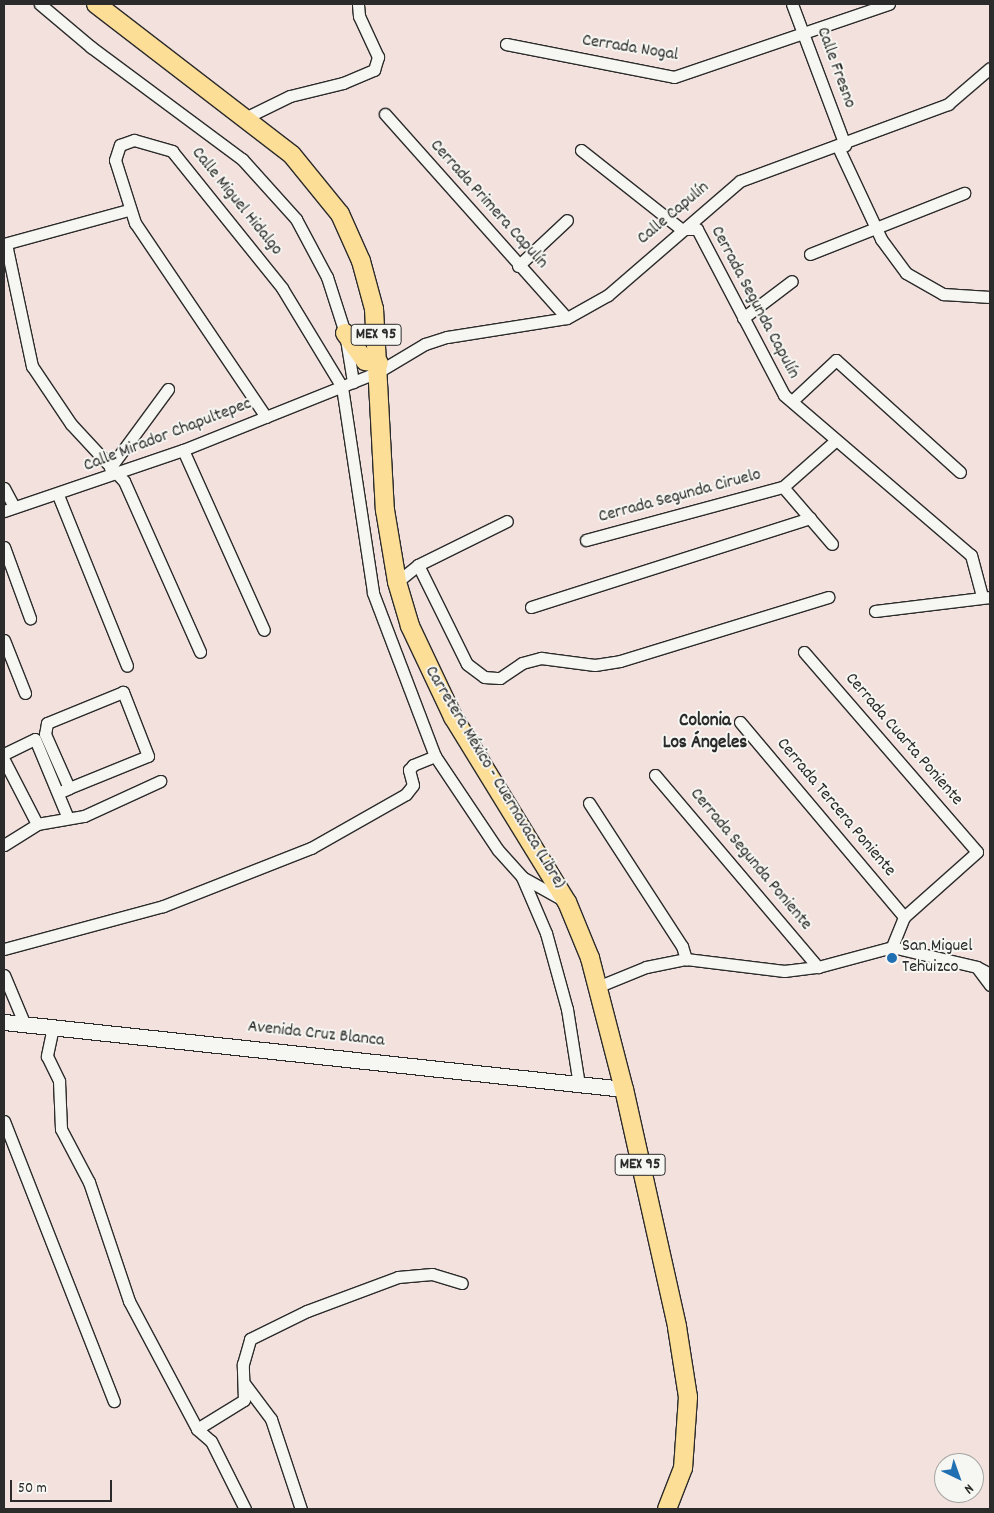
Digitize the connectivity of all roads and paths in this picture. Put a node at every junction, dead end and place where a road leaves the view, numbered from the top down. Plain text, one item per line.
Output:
1 (40, 4) edge
2 (96, 4) edge
3 (358, 4) edge
4 (792, 4) edge
5 (889, 4) edge
6 (804, 35) junction
7 (506, 44) dead end
8 (989, 70) edge
9 (385, 114) dead end
10 (246, 118) junction
11 (842, 146) junction
12 (581, 150) dead end
13 (964, 193) dead end
14 (128, 210) junction
15 (567, 220) dead end
16 (878, 228) junction
17 (681, 229) junction
18 (5, 244) edge
19 (810, 254) dead end
20 (518, 266) junction
21 (792, 282) dead end
22 (990, 297) edge
23 (567, 318) junction
24 (743, 318) junction
25 (344, 333) junction
26 (378, 368) junction
27 (353, 382) junction
28 (342, 387) junction
29 (168, 389) dead end
30 (792, 401) junction
31 (266, 417) junction
32 (835, 441) junction
33 (183, 450) junction
34 (113, 472) junction
35 (960, 472) dead end
36 (783, 486) junction
37 (4, 488) edge
38 (58, 495) junction
39 (9, 509) edge
40 (810, 518) junction
41 (507, 521) dead end
42 (586, 540) dead end
43 (832, 544) dead end
44 (4, 547) edge
45 (418, 565) junction
46 (397, 582) junction
47 (986, 596) edge
48 (828, 597) dead end
49 (531, 606) dead end
50 (875, 611) dead end
51 (30, 618) dead end
52 (264, 630) dead end
53 (4, 640) edge
54 (200, 652) dead end
55 (804, 652) dead end
56 (127, 666) dead end
57 (24, 693) dead end
58 (740, 722) dead end
59 (4, 754) edge
60 (435, 756) junction
61 (4, 760) edge
62 (655, 775) dead end
63 (160, 782) dead end
64 (69, 788) junction
65 (58, 793) junction
66 (589, 803) dead end
67 (67, 816) junction
68 (37, 824) junction
69 (4, 845) edge
70 (522, 877) junction
71 (567, 902) junction
72 (904, 917) junction
73 (892, 947) junction
74 (4, 950) edge
75 (686, 959) junction
76 (818, 967) junction
77 (976, 967) junction
78 (990, 974) edge
79 (4, 976) edge
80 (990, 985) edge
81 (597, 986) junction
82 (4, 1022) edge
83 (25, 1025) junction
84 (53, 1027) junction
85 (579, 1085) junction
86 (624, 1089) junction
87 (4, 1121) edge
88 (462, 1284) dead end
89 (244, 1384) junction
90 (114, 1402) dead end
91 (197, 1429) junction
92 (245, 1509) edge
93 (301, 1509) edge
94 (667, 1509) edge

1 - 25 street
2 - 10 main road, Carretera México - Cuernavaca (Libre) / MEX 95
3 - 10 street
4 - 6 street, Calle Fresno
5 - 6 street, Cerrada Nogal
6 - 7 street, Cerrada Nogal
6 - 11 street, Calle Fresno
8 - 11 street, Calle Capulín
9 - 20 street, Cerrada Primera Capulín
10 - 26 main road, Carretera México - Cuernavaca (Libre) / MEX 95
11 - 16 street, Calle Fresno
11 - 17 street, Calle Capulín
12 - 17 street, Cerrada Segunda Capulín
13 - 16 street
14 - 18 street
14 - 28 street, Calle Miguel Hidalgo
14 - 31 street, Calle Miguel Hidalgo
15 - 20 street
16 - 19 street
16 - 22 street, Calle Fresno
17 - 23 street, Calle Capulín
17 - 24 street, Cerrada Segunda Capulín
18 - 34 street
20 - 23 street, Cerrada Primera Capulín
21 - 24 street
23 - 26 street, Calle Capulín
24 - 30 street, Cerrada Segunda Capulín
25 - 26 main road
25 - 27 street
26 - 27 street, Calle Capulín
26 - 46 main road, Carretera México - Cuernavaca (Libre) / MEX 95
27 - 28 street, Calle Mirador Chapultepec
28 - 31 street, Calle Mirador Chapultepec
28 - 60 street
29 - 34 street
30 - 32 street, Cerrada Segunda Capulín
30 - 35 street
31 - 33 street, Calle Mirador Chapultepec
32 - 36 street
32 - 47 street, Cerrada Segunda Capulín
33 - 34 street, Calle Mirador Chapultepec
33 - 52 street
34 - 38 street, Calle Mirador Chapultepec
34 - 54 street
36 - 40 street
36 - 42 street, Cerrada Segunda Ciruelo
37 - 39 street
38 - 39 street, Calle Mirador Chapultepec
38 - 56 street
40 - 43 street
40 - 49 street
41 - 45 street
44 - 51 street
45 - 46 street
45 - 48 street
46 - 71 main road, Carretera México - Cuernavaca (Libre) / MEX 95
47 - 50 street
53 - 57 street
55 - 72 street, Cerrada Cuarta Poniente
58 - 72 street, Cerrada Tercera Poniente
59 - 65 street
60 - 70 street
60 - 74 street
61 - 68 street
62 - 76 street, Cerrada Segunda Poniente
63 - 67 street
64 - 64 street
64 - 65 street
65 - 67 street
66 - 75 street
67 - 68 street
68 - 69 street
70 - 71 street
70 - 85 street
71 - 81 main road, Carretera México - Cuernavaca (Libre) / MEX 95
72 - 73 street
73 - 76 street
73 - 77 street
75 - 76 street
75 - 81 street
77 - 78 street
77 - 80 street
79 - 83 street
81 - 86 main road, Carretera México - Cuernavaca (Libre) / MEX 95
82 - 83 main road, Avenida Cruz Blanca
83 - 84 main road, Avenida Cruz Blanca
84 - 85 main road, Avenida Cruz Blanca
84 - 91 street
85 - 86 main road, Avenida Cruz Blanca
86 - 94 main road, Carretera México - Cuernavaca (Libre) / MEX 95
87 - 90 street
88 - 89 street
89 - 91 street
89 - 93 street
91 - 92 street

